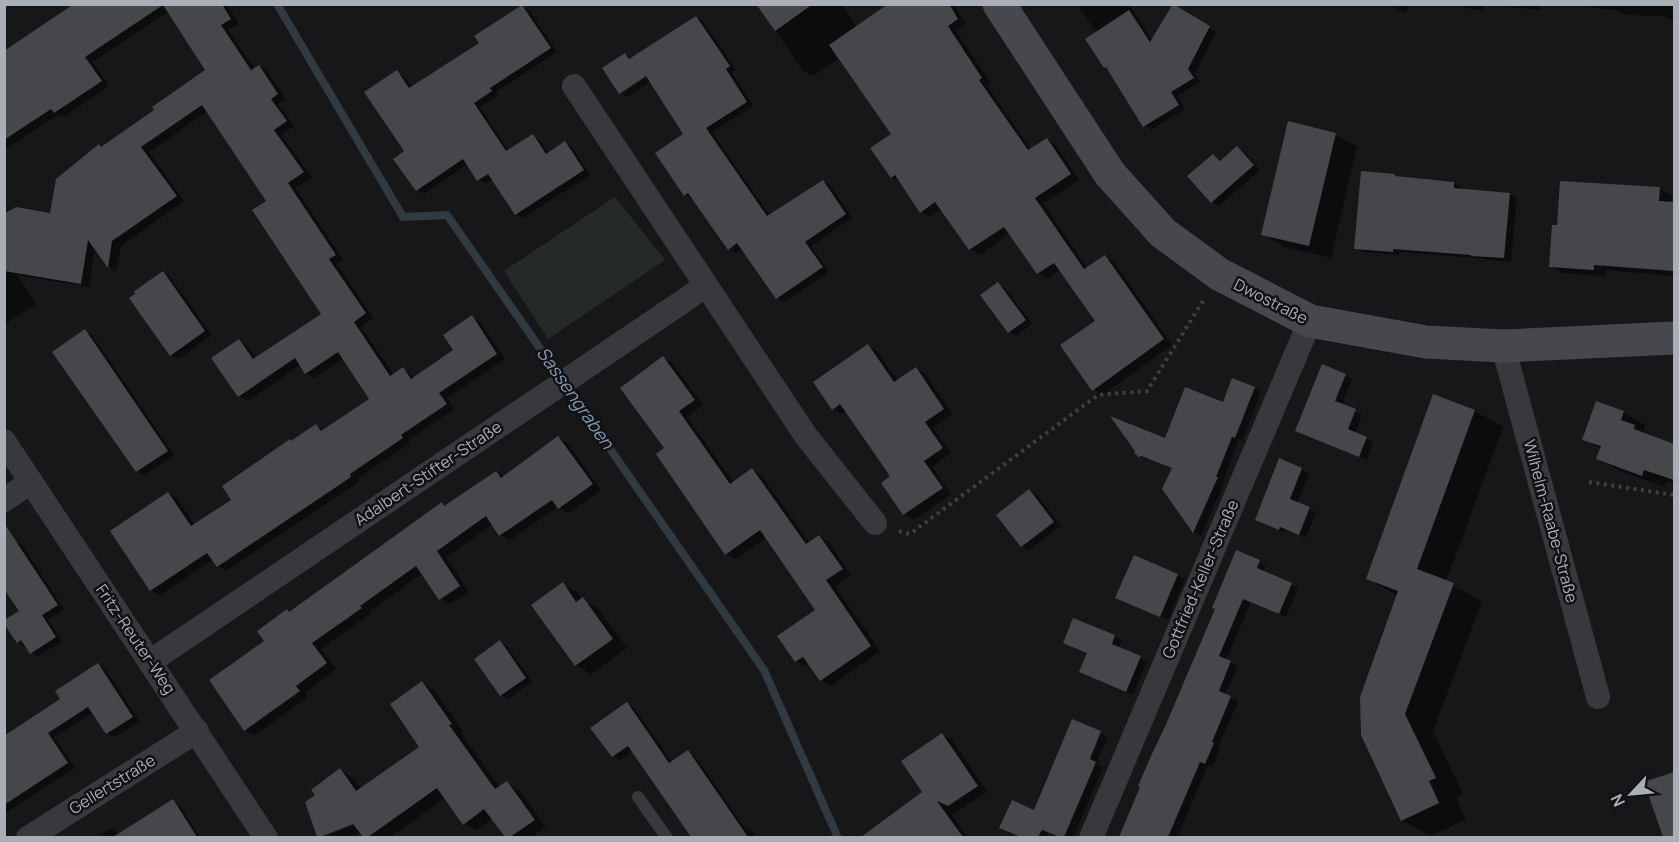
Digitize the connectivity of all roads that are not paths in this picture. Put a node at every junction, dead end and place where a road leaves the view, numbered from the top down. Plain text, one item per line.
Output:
1 (999, 4) edge
2 (574, 86) dead end
3 (705, 285) junction
4 (1310, 321) junction
5 (1674, 338) edge
6 (1503, 346) junction
7 (4, 441) edge
8 (31, 482) junction
9 (4, 500) edge
10 (875, 523) road end
11 (151, 661) junction
12 (1598, 697) dead end
13 (197, 731) junction
14 (638, 796) dead end
15 (28, 837) edge
16 (267, 837) edge
17 (667, 837) edge
18 (1091, 837) edge

1 - 4 street, Dwostraße
2 - 3 street
3 - 10 street
3 - 11 street, Adalbert-Stifter-Straße
4 - 6 street, Dwostraße
4 - 18 street, Gottfried-Keller-Straße
5 - 6 street, Dwostraße
6 - 12 street, Wilhelm-Raabe-Straße
7 - 8 street, Fritz-Reuter-Weg
8 - 9 street
8 - 11 street, Fritz-Reuter-Weg
11 - 13 street, Fritz-Reuter-Weg
13 - 15 street, Gellertstraße
13 - 16 street, Fritz-Reuter-Weg
14 - 17 lane

